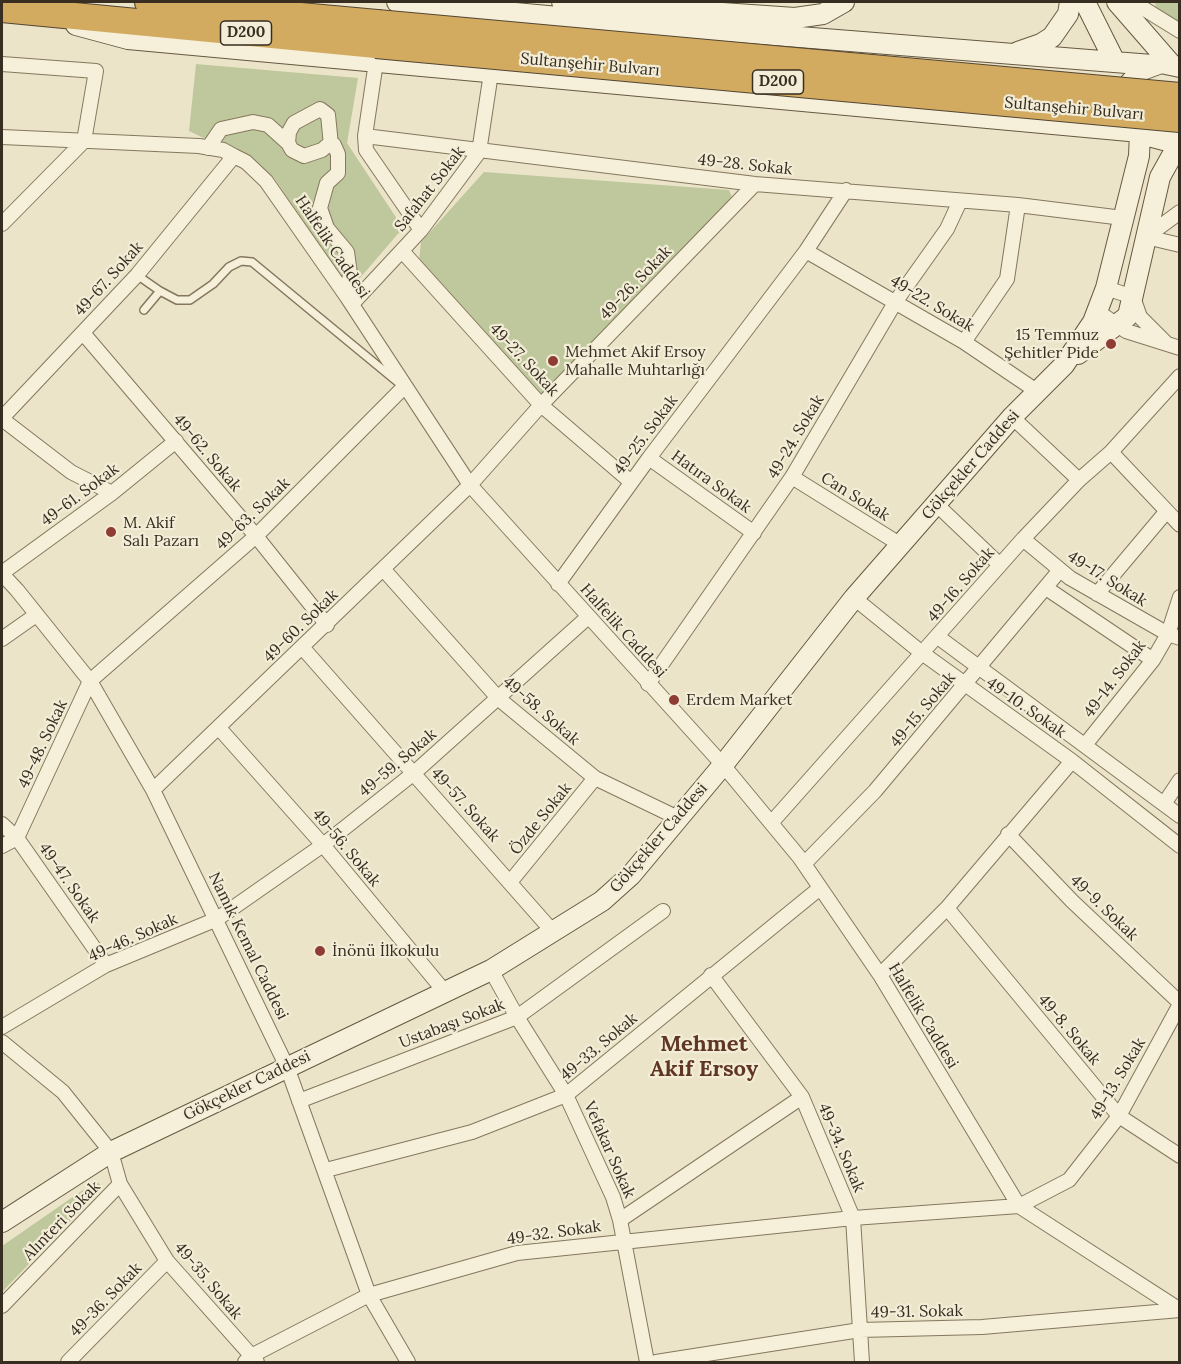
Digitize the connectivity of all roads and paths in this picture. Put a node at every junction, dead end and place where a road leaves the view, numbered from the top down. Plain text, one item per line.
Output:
1 (148, 2) edge
2 (286, 2) edge
3 (397, 2) edge
4 (562, 2) edge
5 (829, 2) edge
6 (844, 2) edge
7 (1070, 2) edge
8 (1085, 2) edge
9 (1117, 2) edge
10 (1134, 2) edge
11 (622, 3) edge
12 (217, 8) junction
13 (2, 9) edge
14 (812, 16) junction
15 (1179, 31) edge
16 (376, 43) junction
17 (1009, 54) junction
18 (1114, 62) junction
19 (2, 64) edge
20 (1172, 66) edge
21 (491, 73) junction
22 (1179, 96) edge
23 (1179, 119) edge
24 (1140, 132) junction
25 (2, 136) edge
26 (365, 136) junction
27 (1179, 139) edge
28 (84, 141) junction
29 (288, 143) junction
30 (331, 145) junction
31 (208, 148) junction
32 (479, 152) junction
33 (234, 156) junction
34 (755, 184) junction
35 (846, 190) junction
36 (960, 201) junction
37 (1018, 205) junction
38 (1179, 212) edge
39 (1123, 218) junction
40 (2, 224) edge
41 (421, 230) junction
42 (1146, 237) junction
43 (1179, 245) edge
44 (402, 251) junction
45 (806, 251) junction
46 (137, 275) junction
47 (1106, 288) junction
48 (160, 291) junction
49 (1132, 297) junction
50 (349, 300) junction
51 (896, 301) junction
52 (144, 310) dead end
53 (1097, 311) junction
54 (1118, 324) junction
55 (82, 333) junction
56 (964, 342) junction
57 (1173, 346) edge
58 (1064, 365) junction
59 (1179, 376) edge
60 (404, 387) junction
61 (1038, 392) junction
62 (541, 405) junction
63 (1012, 417) junction
64 (2, 418) edge
65 (176, 441) junction
66 (1111, 452) junction
67 (649, 458) junction
68 (792, 477) junction
69 (1079, 480) junction
70 (631, 482) junction
71 (470, 485) junction
72 (112, 493) junction
73 (936, 504) junction
74 (1166, 512) junction
75 (1179, 525) edge
76 (754, 533) junction
77 (256, 536) junction
78 (1023, 539) junction
79 (901, 545) junction
80 (1000, 566) junction
81 (384, 570) junction
82 (1060, 570) junction
83 (2, 574) edge
84 (558, 584) junction
85 (1046, 588) junction
86 (1097, 594) junction
87 (1179, 597) edge
88 (854, 598) junction
89 (36, 615) junction
90 (588, 617) junction
91 (327, 625) junction
92 (1174, 636) edge
93 (938, 637) junction
94 (2, 639) edge
95 (302, 647) junction
96 (922, 653) junction
97 (1153, 660) junction
98 (979, 669) junction
99 (90, 681) junction
100 (648, 684) junction
101 (965, 685) junction
102 (499, 699) junction
103 (219, 728) junction
104 (1085, 745) junction
105 (1072, 761) junction
106 (723, 765) junction
107 (414, 773) junction
108 (595, 778) junction
109 (1179, 780) edge
110 (153, 790) junction
111 (1164, 804) junction
112 (1179, 816) edge
113 (678, 818) junction
114 (772, 822) junction
115 (2, 824) edge
116 (1008, 834) junction
117 (17, 838) junction
118 (323, 845) junction
119 (2, 846) edge
120 (1179, 846) edge
121 (804, 864) junction
122 (512, 881) junction
123 (820, 888) junction
124 (947, 908) junction
125 (663, 911) dead end
126 (218, 919) junction
127 (554, 933) junction
128 (106, 965) junction
129 (492, 970) junction
130 (711, 975) junction
131 (880, 975) junction
132 (445, 992) junction
133 (1179, 1004) edge
134 (517, 1017) junction
135 (2, 1027) edge
136 (2, 1042) edge
137 (287, 1067) junction
138 (566, 1095) junction
139 (802, 1097) junction
140 (299, 1101) junction
141 (1119, 1116) junction
142 (111, 1152) junction
143 (1179, 1156) edge
144 (326, 1170) junction
145 (120, 1184) junction
146 (1019, 1206) junction
147 (853, 1218) junction
148 (621, 1220) junction
149 (2, 1222) edge
150 (624, 1240) junction
151 (167, 1262) junction
152 (369, 1295) junction
153 (2, 1306) edge
154 (1179, 1310) edge
155 (860, 1330) junction
156 (251, 1360) edge
157 (68, 1362) edge
158 (408, 1362) edge
159 (647, 1362) edge
160 (656, 1362) edge
161 (862, 1362) edge

1 - 12 highway, Sultanşehir Bulvarı / D200
2 - 12 main road, Sultanşehir Bulvarı
3 - 17 main road
4 - 11 main road
5 - 14 main road
6 - 14 main road
7 - 17 main road
8 - 18 main road
9 - 20 main road
10 - 15 street
11 - 14 main road
12 - 16 highway, Sultanşehir Bulvarı / D200
13 - 16 highway, Sultanşehir Bulvarı / D200
16 - 21 main road
16 - 22 highway, Sultanşehir Bulvarı / D200, bridge
16 - 23 highway, Sultanşehir Bulvarı / D200, bridge
16 - 26 street
17 - 18 main road
18 - 20 main road
19 - 28 street
20 - 24 main road
21 - 24 main road
21 - 32 street, Safahat Sokak
24 - 27 main road
24 - 39 main road
25 - 28 street, Halfelik Caddesi
26 - 32 street, 49-28. Sokak
26 - 41 street
27 - 42 main road
28 - 31 street, Halfelik Caddesi
28 - 40 street
29 - 30 street
29 - 30 street
29 - 31 street
30 - 50 street
31 - 33 street, Halfelik Caddesi
32 - 34 street, 49-28. Sokak
32 - 41 street, Safahat Sokak
33 - 46 street, 49-67. Sokak
33 - 50 street, Halfelik Caddesi
34 - 35 street, 49-28. Sokak
34 - 62 street, 49-26. Sokak
35 - 36 street, 49-28. Sokak
35 - 45 street, 49-25. Sokak
36 - 37 street, 49-28. Sokak
36 - 51 street, 49-24. Sokak
37 - 39 street, 49-28. Sokak
37 - 56 street
38 - 42 street
39 - 47 main road
41 - 44 street, Safahat Sokak
42 - 43 street
42 - 49 main road
44 - 50 street, Safahat Sokak
44 - 62 street, 49-27. Sokak
45 - 51 street, 49-22. Sokak
45 - 67 street, 49-25. Sokak
46 - 48 lane
46 - 55 street, 49-67. Sokak
47 - 49 street
47 - 53 main road
48 - 52 lane
48 - 60 lane
49 - 54 main road
49 - 57 street
50 - 60 street, Halfelik Caddesi
51 - 56 street, 49-22. Sokak
51 - 68 street, 49-24. Sokak
53 - 54 street
53 - 58 main road
54 - 57 street
54 - 58 main road
55 - 64 street, 49-67. Sokak
55 - 65 street, 49-62. Sokak
56 - 61 street, 49-22. Sokak
58 - 61 main road, Gökçekler Caddesi
59 - 66 street, 49-16. Sokak
60 - 71 street, Halfelik Caddesi
60 - 77 street, 49-63. Sokak
61 - 63 main road, Gökçekler Caddesi
62 - 70 street, 49-27. Sokak
62 - 71 street, 49-26. Sokak
63 - 69 street
63 - 73 main road, Gökçekler Caddesi
64 - 72 street
65 - 72 street, 49-61. Sokak
65 - 77 street, 49-62. Sokak
66 - 69 street, 49-16. Sokak
66 - 74 street
67 - 70 street, 49-25. Sokak
67 - 76 street, Hatıra Sokak
68 - 76 street, 49-24. Sokak
68 - 79 street, Can Sokak
69 - 78 street, 49-16. Sokak
70 - 84 street, 49-25. Sokak
71 - 81 street, 49-60. Sokak
71 - 84 street, Halfelik Caddesi
72 - 83 street, 49-61. Sokak
73 - 79 main road, Gökçekler Caddesi
73 - 80 street
74 - 75 street
74 - 86 street
76 - 100 street, 49-24. Sokak
77 - 91 street, 49-62. Sokak
77 - 99 street, 49-63. Sokak
78 - 80 street, 49-16. Sokak
78 - 82 street, 49-17. Sokak
79 - 88 main road, Gökçekler Caddesi
80 - 93 street, 49-16. Sokak
81 - 91 street, 49-60. Sokak
81 - 102 street, 49-58. Sokak
82 - 85 street, 49-15. Sokak
82 - 86 street, 49-17. Sokak
83 - 89 street, Namık Kemal Caddesi
84 - 90 street, Halfelik Caddesi
85 - 97 street
85 - 98 street, 49-15. Sokak
86 - 92 street, 49-17. Sokak
87 - 92 street, 49-14. Sokak
88 - 96 street, 49-10. Sokak
88 - 106 main road, Gökçekler Caddesi
89 - 94 street
89 - 99 street, Namık Kemal Caddesi
90 - 100 street, Halfelik Caddesi
90 - 102 street, 49-59. Sokak
91 - 95 street, 49-60. Sokak
92 - 97 street, 49-14. Sokak
93 - 96 street, 49-16. Sokak
93 - 98 street, 49-10. Sokak
95 - 103 street, 49-60. Sokak
95 - 107 street, 49-57. Sokak
96 - 101 street, 49-10. Sokak
96 - 114 street, 49-16. Sokak
97 - 104 street, 49-14. Sokak
98 - 101 street, 49-15. Sokak
98 - 104 street, 49-10. Sokak
99 - 110 street, Namık Kemal Caddesi
99 - 117 street, 49-48. Sokak
100 - 106 street, Halfelik Caddesi
101 - 105 street, 49-10. Sokak
101 - 121 street, 49-15. Sokak
102 - 107 street, 49-59. Sokak
102 - 108 street, 49-58. Sokak
103 - 110 street, 49-60. Sokak
103 - 118 street, 49-56. Sokak
104 - 111 street, 49-10. Sokak
105 - 116 street
105 - 120 street, 49-10. Sokak
106 - 113 main road, Gökçekler Caddesi
106 - 114 street, Halfelik Caddesi
107 - 118 street, 49-59. Sokak
107 - 122 street, 49-57. Sokak
108 - 113 street, 49-58. Sokak
108 - 122 street, Özde Sokak
109 - 111 street
110 - 126 street, Namık Kemal Caddesi
111 - 112 street, 49-10. Sokak
113 - 127 main road, Gökçekler Caddesi
114 - 121 street, Halfelik Caddesi
115 - 117 street, 49-47. Sokak
116 - 124 street
116 - 133 street, 49-9. Sokak
117 - 119 street
117 - 128 street, 49-47. Sokak
118 - 126 street, 49-59. Sokak
118 - 132 street, 49-56. Sokak
121 - 123 street, Halfelik Caddesi
122 - 127 street, 49-57. Sokak
123 - 130 street, 49-33. Sokak
123 - 131 street, Halfelik Caddesi
124 - 131 street
124 - 141 street, 49-8. Sokak
125 - 134 street, Ustabaşı Sokak
126 - 128 street, 49-46. Sokak
126 - 137 street, Namık Kemal Caddesi
127 - 129 main road, Gökçekler Caddesi
128 - 135 street, 49-46. Sokak
129 - 132 main road, Gökçekler Caddesi
129 - 134 street, Vefakar Sokak
130 - 138 street, 49-33. Sokak
130 - 139 street, 49-34. Sokak
131 - 146 street, Halfelik Caddesi
132 - 137 main road, Gökçekler Caddesi
133 - 141 street, 49-13. Sokak
134 - 138 street, Vefakar Sokak
134 - 140 street, Ustabaşı Sokak
136 - 142 street
137 - 140 street, Namık Kemal Caddesi
137 - 142 main road, Gökçekler Caddesi
138 - 144 street, 49-33. Sokak
138 - 148 street, Vefakar Sokak
139 - 147 street, 49-34. Sokak
139 - 148 street, 49-32. Sokak
140 - 144 street, Namık Kemal Caddesi
141 - 143 street, 49-8. Sokak
141 - 146 street, 49-13. Sokak
142 - 145 street, 49-35. Sokak
142 - 149 main road, Gökçekler Caddesi
144 - 152 street, Namık Kemal Caddesi
145 - 151 street, 49-35. Sokak
145 - 153 street, Alınteri Sokak
146 - 147 street, 49-32. Sokak
146 - 154 street, Halfelik Caddesi
147 - 150 street, 49-32. Sokak
147 - 155 street, 49-34. Sokak
148 - 150 street, Vefakar Sokak
150 - 152 street, 49-32. Sokak
150 - 159 street, Vefakar Sokak
151 - 156 street, 49-35. Sokak
151 - 157 street, 49-36. Sokak
152 - 156 street, 49-32. Sokak
152 - 158 street, Namık Kemal Caddesi
154 - 155 street, 49-31. Sokak
155 - 160 street, 49-31. Sokak
155 - 161 street, 49-34. Sokak

